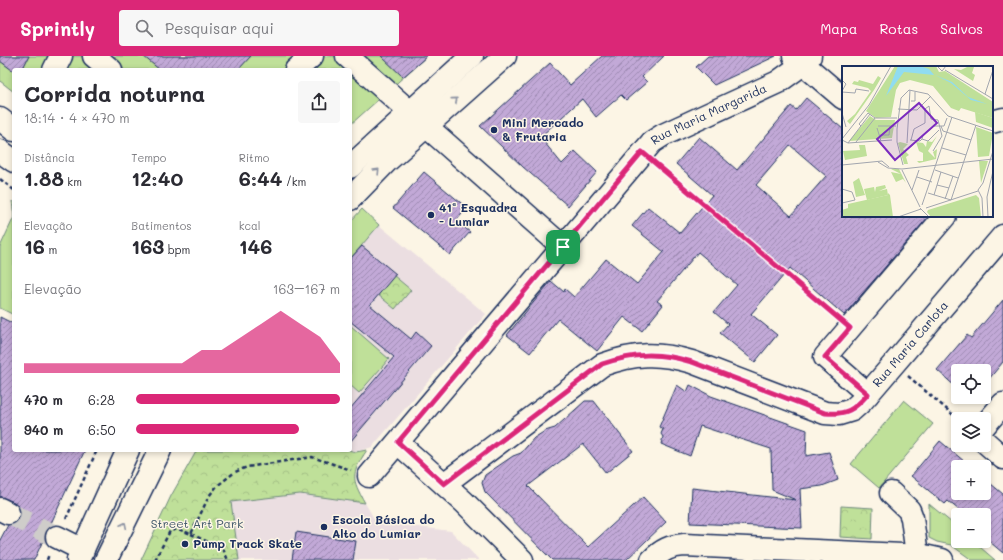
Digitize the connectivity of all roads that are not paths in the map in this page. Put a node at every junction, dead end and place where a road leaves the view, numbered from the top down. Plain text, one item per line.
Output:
1 (61, 56) edge
2 (94, 56) edge
3 (312, 56) edge
4 (347, 56) edge
5 (472, 56) edge
6 (505, 56) edge
7 (802, 59) edge
8 (55, 68) edge
9 (109, 68) edge
10 (298, 68) edge
11 (842, 97) edge
12 (410, 112) junction
13 (0, 119) edge
14 (1003, 119) edge
15 (993, 122) edge
16 (426, 126) junction
17 (12, 128) edge
18 (0, 150) edge
19 (12, 159) edge
20 (352, 165) edge
21 (352, 197) edge
22 (945, 217) edge
23 (1002, 236) edge
24 (563, 247) junction
25 (868, 394) junction
26 (1003, 404) edge
27 (991, 418) edge
28 (398, 442) junction
29 (991, 447) edge
30 (127, 452) edge
31 (159, 452) edge
32 (1003, 458) edge
33 (369, 476) road end
34 (444, 484) junction
35 (891, 493) dead end
36 (57, 537) tunnel mouth
37 (81, 555) edge
38 (917, 555) junction
39 (106, 560) edge
40 (522, 560) edge
41 (652, 560) edge
42 (942, 560) edge

1 - 8 street
2 - 9 street
3 - 10 street
4 - 12 street
5 - 12 street
16 -> 6 street
7 - 11 street
7 - 24 street, Rua Maria Margarida
12 - 20 street
13 - 17 street
14 - 15 street
21 -> 16 street
16 - 24 street
18 - 19 street
22 - 25 street
23 - 25 street, Rua Maria Carlota
24 - 28 street, Rua Maria Margarida
25 - 34 street, Rua Maria Carlota
26 - 27 street
28 - 33 street, Rua Maria Margarida
28 - 34 street
29 - 32 street
30 - 37 street
39 -> 31 street
34 - 40 street
35 - 38 street
36 - 37 street
38 - 41 street
38 - 42 street

